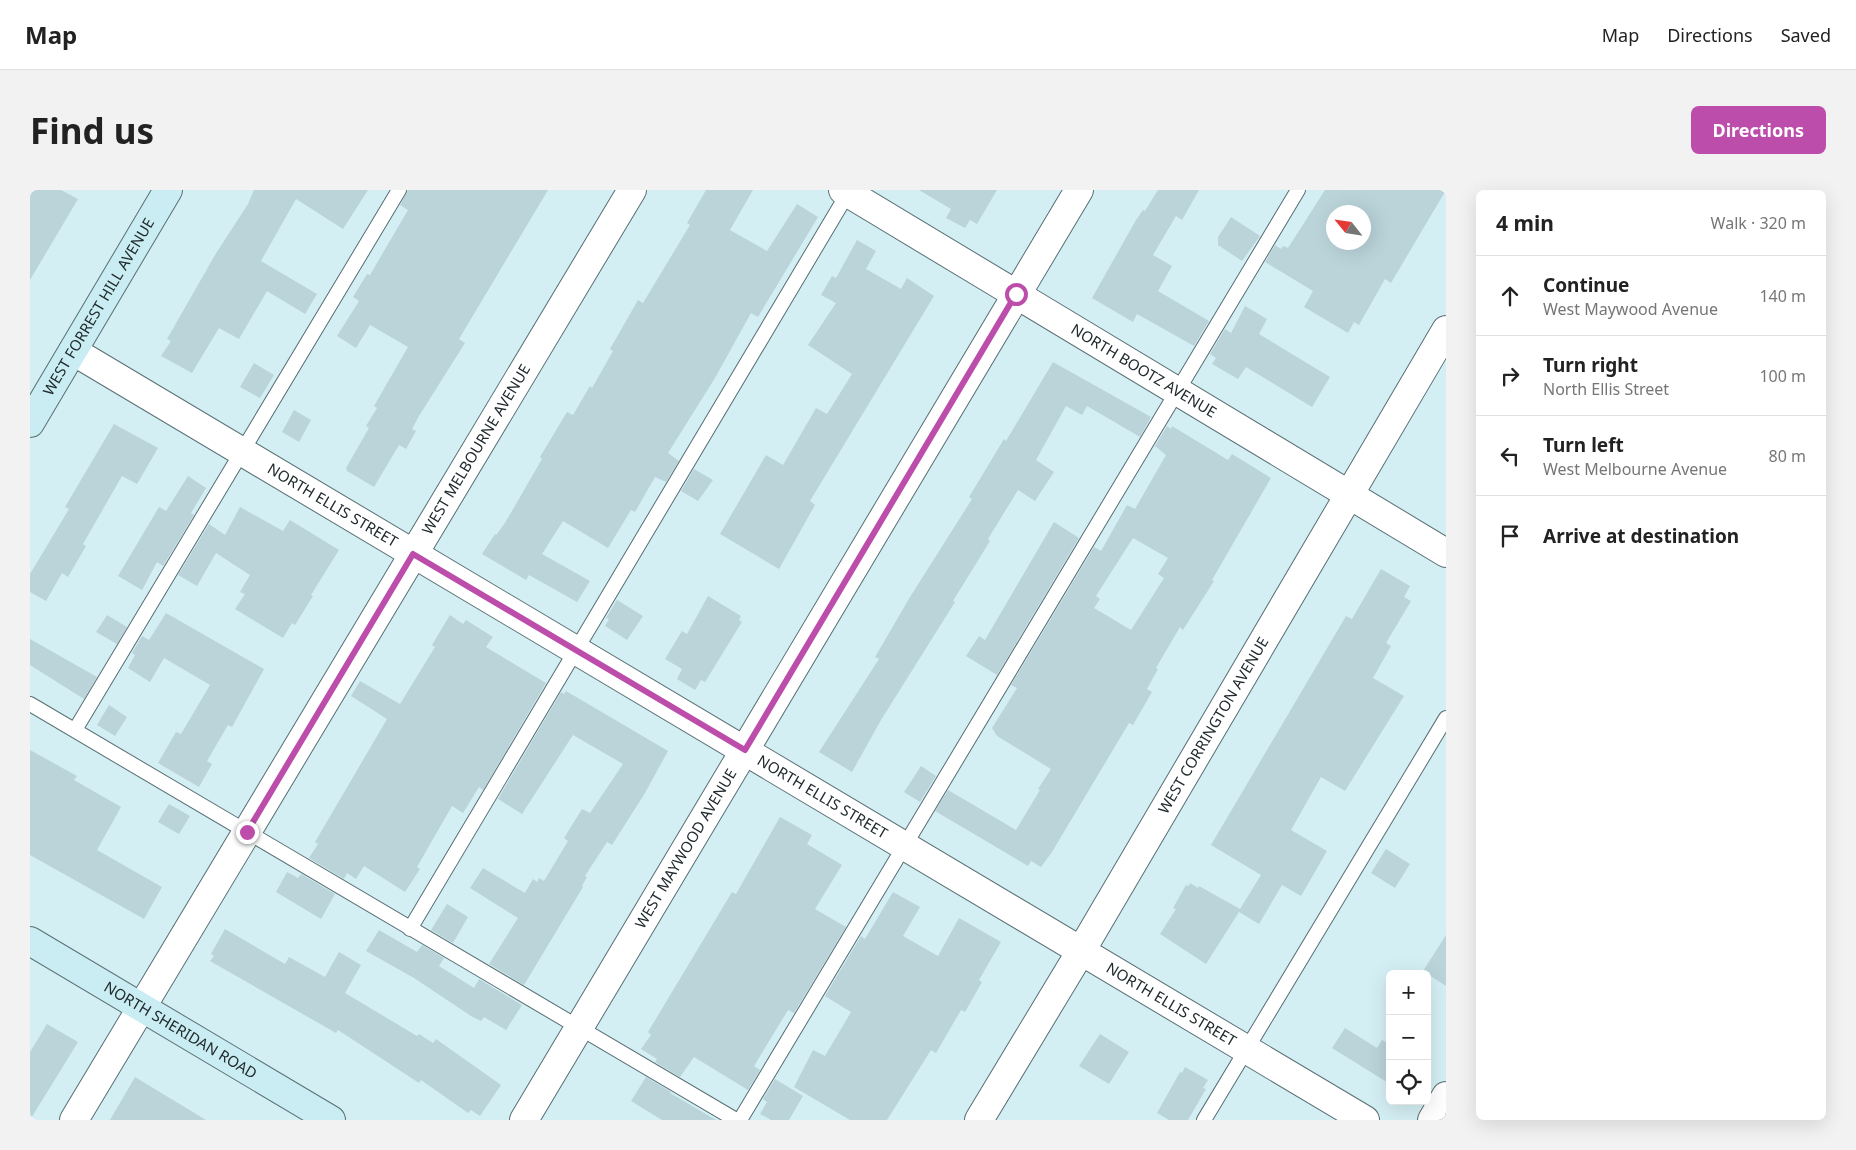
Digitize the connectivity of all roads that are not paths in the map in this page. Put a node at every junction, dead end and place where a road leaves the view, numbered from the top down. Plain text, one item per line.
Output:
1 (168, 190) edge
2 (399, 190) edge
3 (632, 190) edge
4 (1079, 190) edge
5 (1298, 190) edge
6 (845, 192) edge
7 (1016, 294) junction
8 (1446, 330) edge
9 (73, 351) junction
10 (1178, 392) junction
11 (30, 423) edge
12 (243, 452) junction
13 (1348, 495) junction
14 (1446, 553) edge
15 (413, 554) junction
16 (576, 649) junction
17 (30, 704) edge
18 (1446, 718) edge
19 (74, 730) junction
20 (745, 750) junction
21 (247, 832) junction
22 (906, 846) junction
23 (410, 929) junction
24 (30, 941) edge
25 (1081, 951) junction
26 (143, 1007) junction
27 (578, 1029) junction
28 (1246, 1050) junction
29 (1446, 1096) edge
30 (74, 1120) edge
31 (332, 1120) edge
32 (524, 1120) edge
33 (736, 1120) edge
34 (740, 1120) edge
35 (979, 1120) edge
36 (1204, 1120) edge
37 (1365, 1120) edge
38 (1432, 1120) edge

1 - 9 main road, WEST FORREST HILL AVENUE
2 - 12 lane
3 - 15 street, WEST MELBOURNE AVENUE
4 - 7 street, WEST MAYWOOD AVENUE
5 - 10 lane
6 - 7 street, NORTH BOOTZ AVENUE
6 - 16 lane
7 - 10 street, NORTH BOOTZ AVENUE
7 - 20 street, WEST MAYWOOD AVENUE
8 - 13 street, WEST CORRINGTON AVENUE
9 - 11 main road, WEST FORREST HILL AVENUE
9 - 12 street, NORTH ELLIS STREET
10 - 13 street, NORTH BOOTZ AVENUE
10 - 22 lane
12 - 15 street, NORTH ELLIS STREET
12 - 19 lane
13 - 14 street, NORTH BOOTZ AVENUE
13 - 25 street, WEST CORRINGTON AVENUE
15 - 16 street, NORTH ELLIS STREET
15 - 21 street, WEST MELBOURNE AVENUE
16 - 20 street, NORTH ELLIS STREET
16 - 23 lane
17 - 19 lane
18 - 28 lane
19 - 21 lane
20 - 22 street, NORTH ELLIS STREET
20 - 27 street, WEST MAYWOOD AVENUE
21 - 23 lane
21 - 26 street, WEST MELBOURNE AVENUE
22 - 25 street, NORTH ELLIS STREET
22 - 34 lane
23 - 27 lane
24 - 26 main road, NORTH SHERIDAN ROAD
25 - 28 street, NORTH ELLIS STREET
25 - 35 street, WEST CORRINGTON AVENUE
26 - 30 street, WEST MELBOURNE AVENUE
26 - 31 main road, NORTH SHERIDAN ROAD
27 - 32 street, WEST MAYWOOD AVENUE
27 - 33 lane
28 - 36 lane
28 - 37 street, NORTH ELLIS STREET
29 - 38 street

